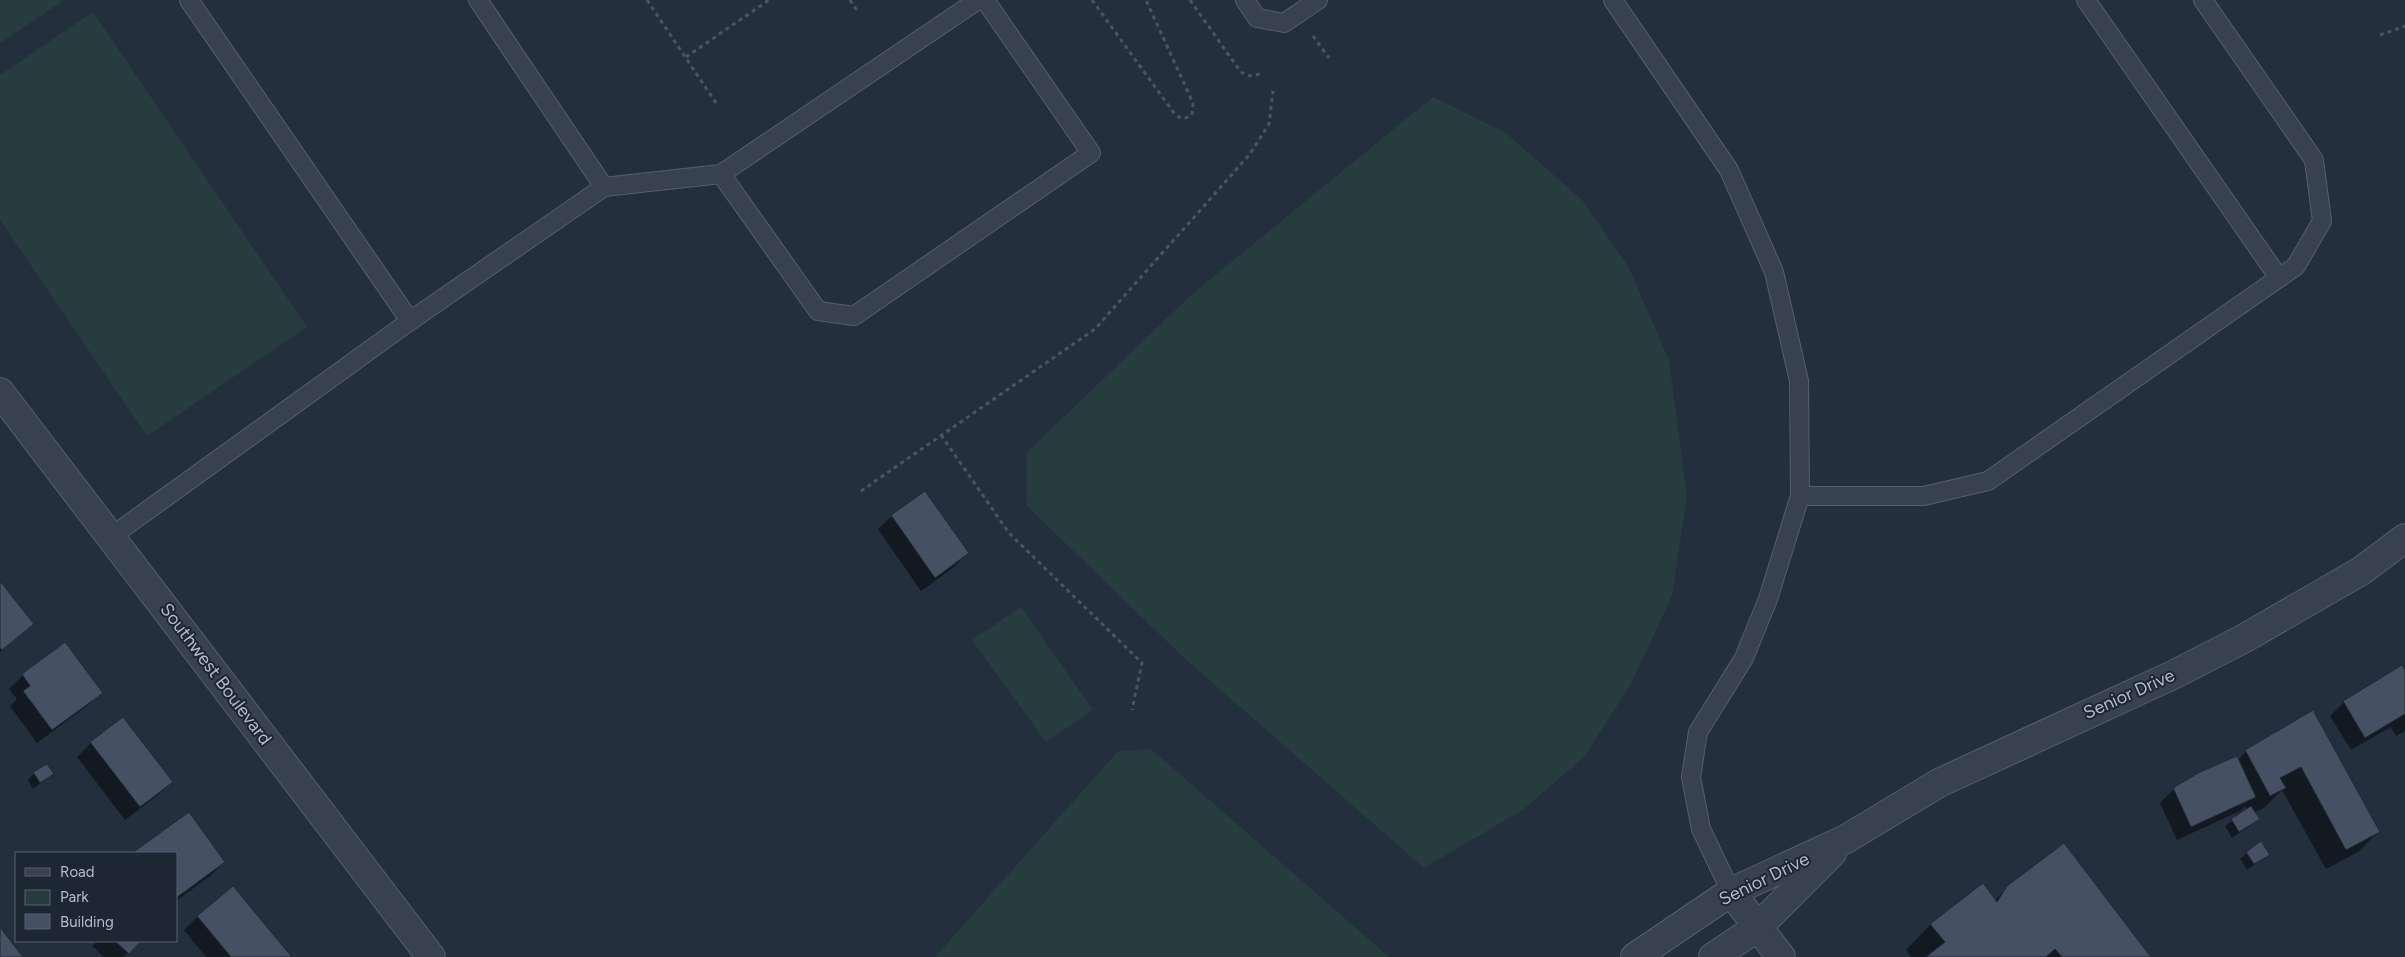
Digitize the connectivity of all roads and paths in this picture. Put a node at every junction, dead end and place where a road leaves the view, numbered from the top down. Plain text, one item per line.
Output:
1 (189, 0) edge
2 (478, 0) edge
3 (647, 0) edge
4 (769, 0) edge
5 (850, 0) edge
6 (978, 0) edge
7 (986, 0) edge
8 (1092, 0) edge
9 (1146, 0) edge
10 (1190, 0) edge
11 (1245, 0) edge
12 (1318, 0) edge
13 (2086, 0) edge
14 (2203, 0) edge
15 (1619, 2) edge
16 (858, 12) dead end
17 (2405, 26) edge
18 (2380, 35) dead end
19 (686, 57) junction
20 (1262, 73) dead end
21 (1273, 91) dead end
22 (718, 106) dead end
23 (721, 174) junction
24 (604, 187) junction
25 (2279, 278) junction
26 (410, 321) junction
27 (0, 392) edge
28 (941, 435) junction
29 (861, 491) dead end
30 (1800, 496) junction
31 (112, 536) junction
32 (2405, 538) edge
33 (1132, 710) dead end
34 (1846, 839) junction
35 (1731, 892) junction
36 (1758, 927) junction
37 (431, 957) edge
38 (1635, 957) edge
39 (1713, 957) edge
40 (1781, 957) edge

1 - 26 lane
2 - 24 lane
3 - 19 path
4 - 19 path
5 - 16 path
6 - 23 lane
7 - 23 lane
8 - 9 path
10 - 20 path
11 - 12 lane
13 - 25 lane
14 - 25 lane
15 - 30 lane
17 - 18 path
19 - 22 path
21 - 28 path
23 - 24 lane
24 - 26 lane
25 - 30 lane
26 - 31 lane
27 - 31 street, Southwest Boulevard
28 - 29 path
28 - 33 path
30 - 35 lane
31 - 37 street, Southwest Boulevard
32 - 34 street, Senior Drive
34 - 35 street, Senior Drive
34 - 36 street, Senior Drive
35 - 36 street
35 - 38 street, Senior Drive
36 - 39 street, Senior Drive
36 - 40 street

